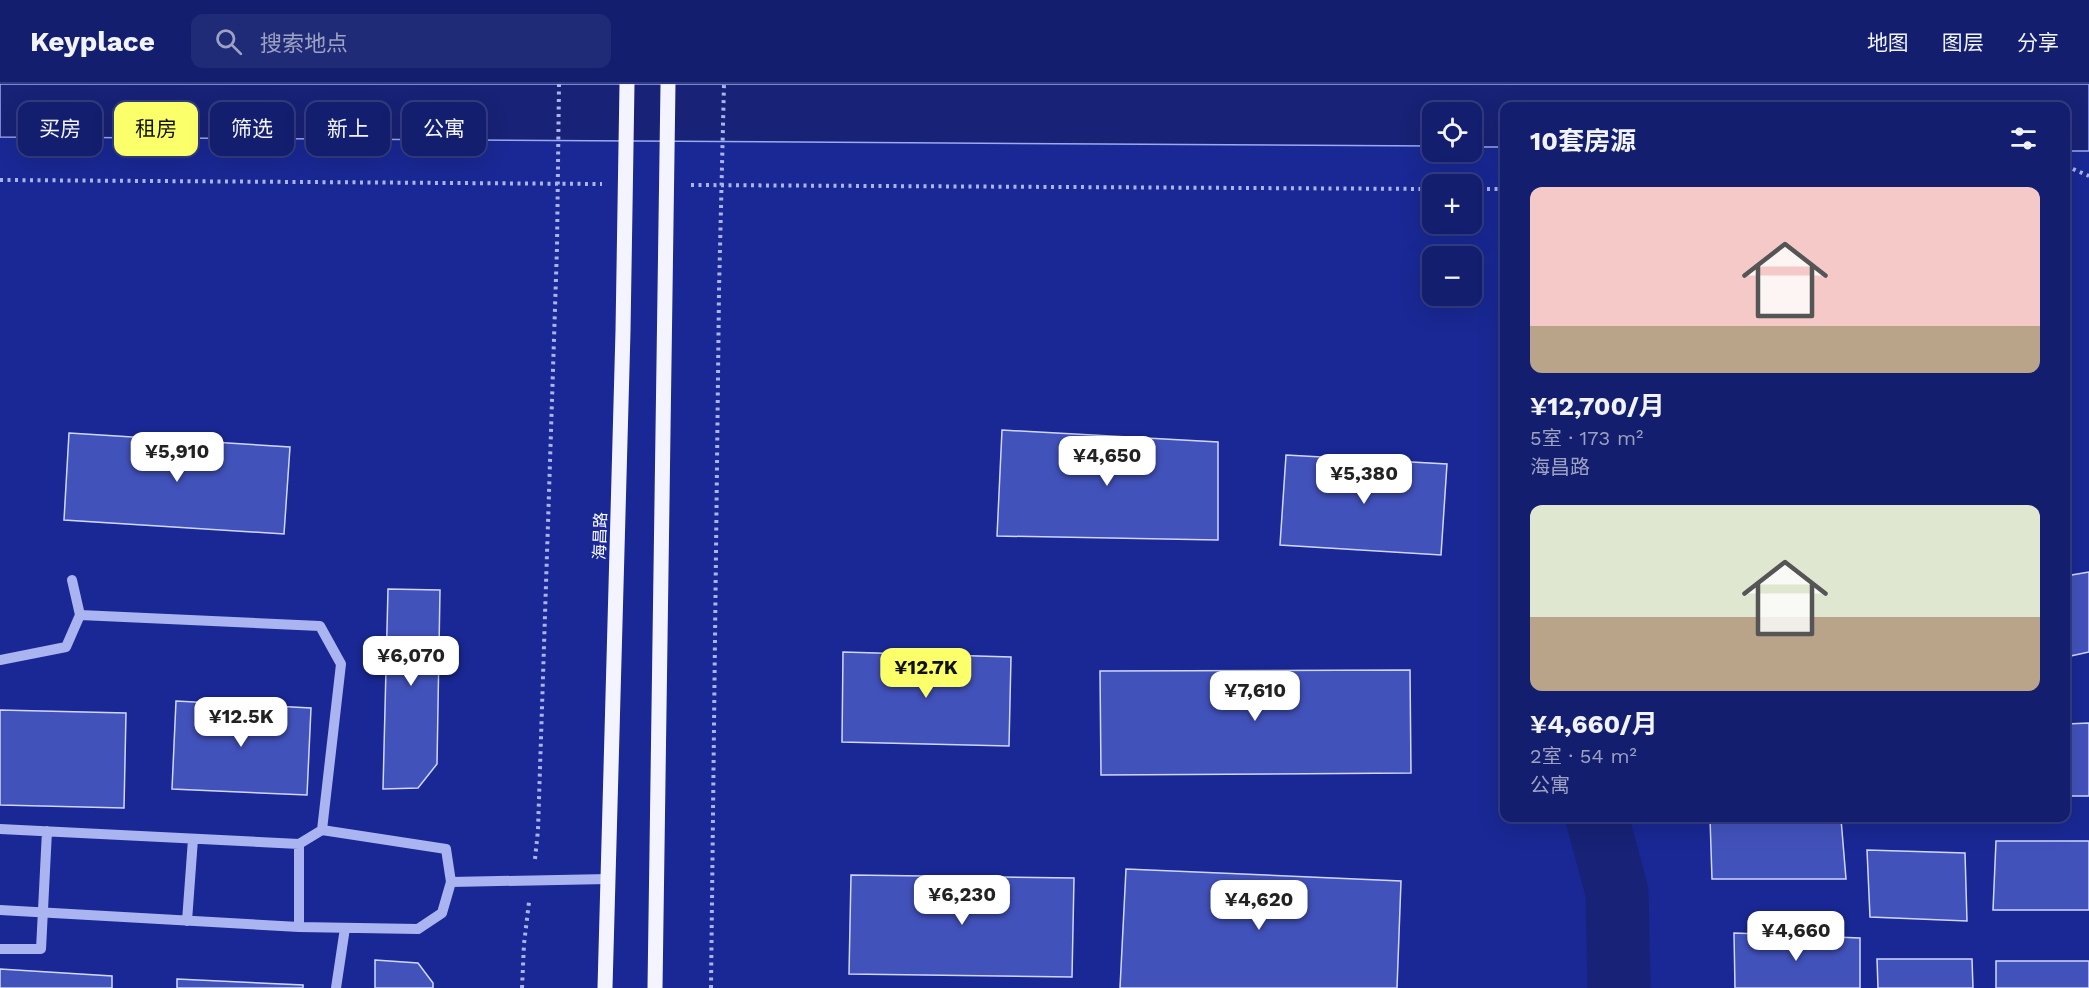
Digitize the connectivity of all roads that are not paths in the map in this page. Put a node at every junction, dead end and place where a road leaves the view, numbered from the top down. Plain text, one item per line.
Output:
1 (627, 84) edge
2 (668, 84) edge
3 (72, 580) dead end
4 (80, 615) junction
5 (0, 660) edge
6 (0, 829) edge
7 (322, 830) junction
8 (47, 831) junction
9 (193, 839) junction
10 (299, 844) junction
11 (608, 879) junction
12 (451, 882) junction
13 (0, 910) edge
14 (43, 913) junction
15 (187, 921) junction
16 (299, 927) junction
17 (345, 928) junction
18 (0, 949) edge
19 (336, 988) edge
20 (605, 988) edge
21 (655, 988) edge

1 - 11 main road, 海昌路
2 - 21 main road
3 - 4 lane
4 - 5 lane
4 - 7 lane
6 - 8 lane
7 - 10 lane
7 - 12 lane
8 - 9 lane
8 - 14 lane
9 - 10 lane
9 - 15 lane
10 - 16 lane
11 - 12 lane
11 - 20 main road, 海昌路
12 - 17 lane
13 - 14 lane
14 - 15 lane
14 - 18 lane
15 - 16 lane
16 - 17 lane
17 - 19 lane

